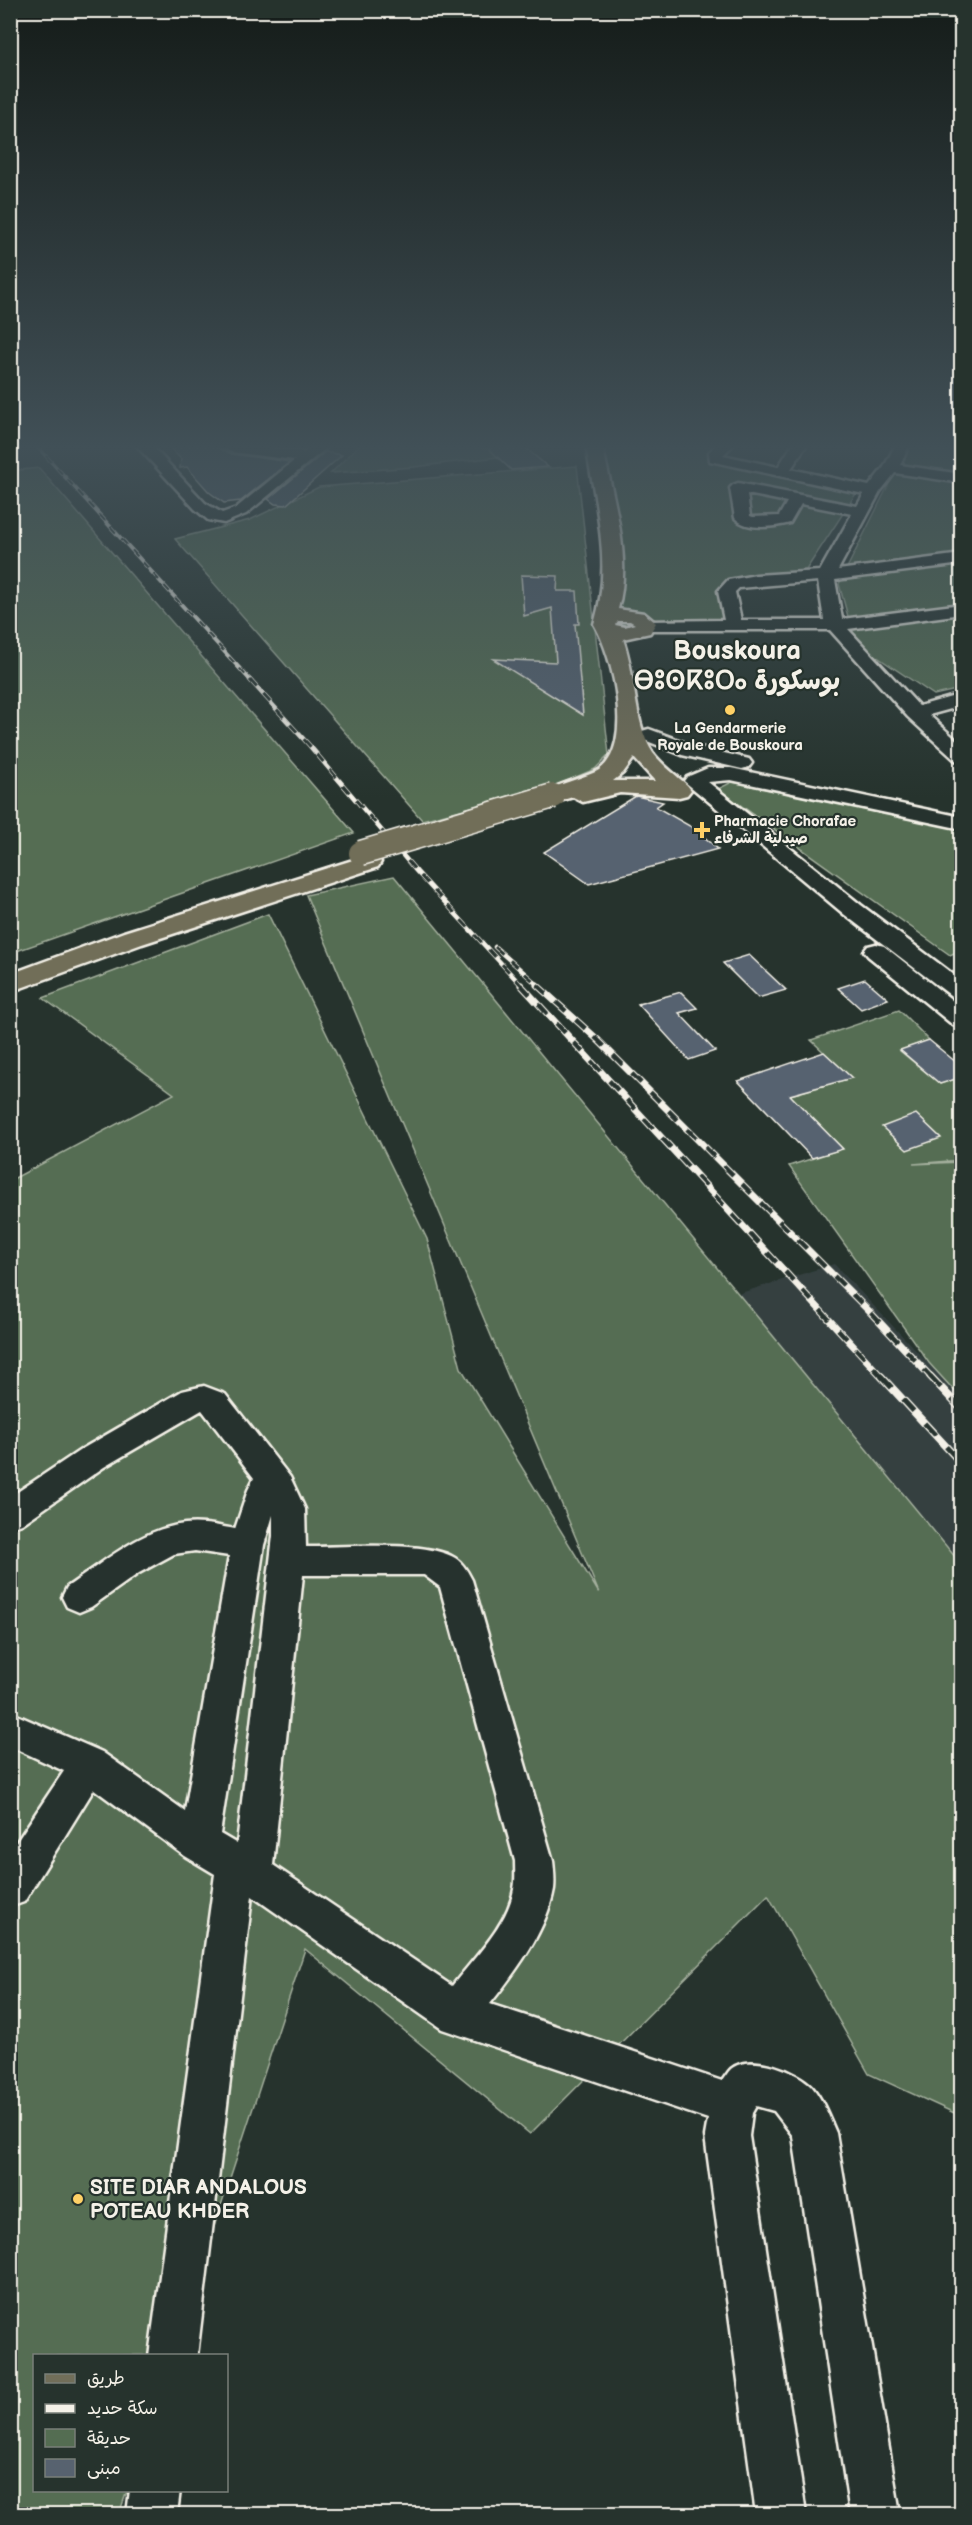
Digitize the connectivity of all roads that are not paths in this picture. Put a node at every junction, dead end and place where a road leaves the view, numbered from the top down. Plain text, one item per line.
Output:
1 (611, 562) edge
2 (834, 562) edge
3 (939, 562) edge
4 (826, 576) junction
5 (613, 589) junction
6 (962, 609) edge
7 (608, 624) junction
8 (636, 625) junction
9 (734, 626) junction
10 (835, 626) junction
11 (962, 700) edge
12 (915, 713) junction
13 (628, 715) junction
14 (649, 735) junction
15 (962, 756) edge
16 (718, 766) junction
17 (687, 785) junction
18 (556, 800) junction
19 (962, 808) edge
20 (962, 823) edge
21 (365, 858) junction
22 (10, 970) edge
23 (10, 984) edge
24 (962, 993) edge
25 (962, 1020) edge
26 (272, 1478) junction
27 (10, 1515) edge
28 (247, 1545) junction
29 (288, 1561) junction
30 (79, 1597) dead end
31 (10, 1728) edge
32 (89, 1764) junction
33 (200, 1843) junction
34 (245, 1869) junction
35 (10, 1888) edge
36 (457, 2014) junction
37 (731, 2105) junction
38 (173, 2354) edge
39 (155, 2492) edge
40 (152, 2514) edge
41 (781, 2514) edge
42 (875, 2514) edge

1 - 5 main road
2 - 4 street
3 - 4 street
4 - 9 street
4 - 10 street
5 - 7 main road
5 - 8 main road
6 - 10 street
7 - 8 main road
7 - 13 main road
8 - 9 street
8 - 14 main road
9 - 10 street
10 - 12 street
11 - 12 street
12 - 15 street
13 - 17 main road
13 - 18 main road
14 - 16 street
14 - 17 main road
16 - 17 street
16 - 19 street
16 - 20 street
17 - 18 main road
17 - 24 street
17 - 25 street
18 - 21 main road
21 - 22 main road
21 - 23 main road
26 - 27 street
26 - 28 street
26 - 29 street
28 - 30 street
28 - 33 street
29 - 34 street
29 - 36 street
31 - 32 street
32 - 33 street
32 - 35 street
33 - 34 street
34 - 36 street
34 - 38 street
36 - 37 street
37 - 41 street
37 - 42 street
39 - 40 street

